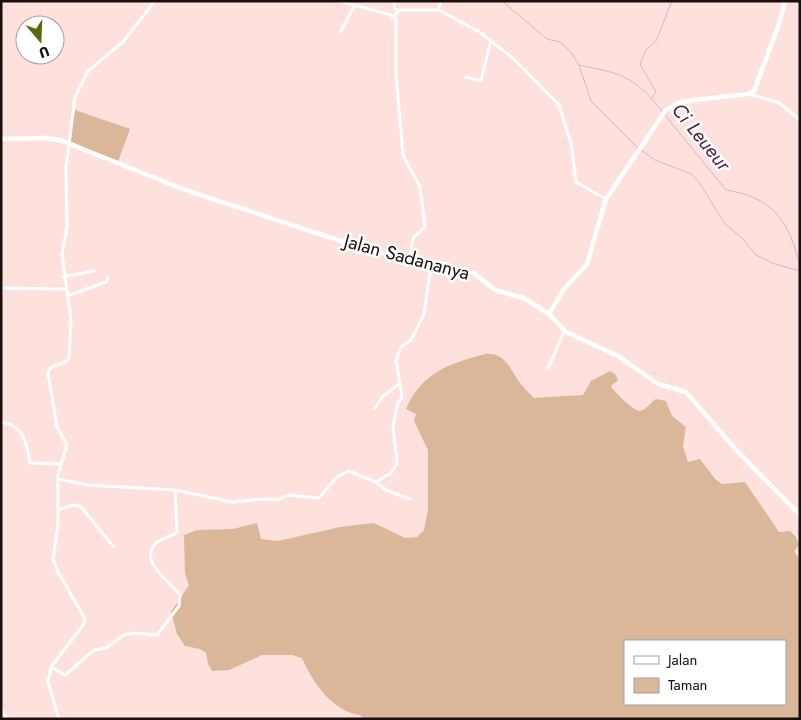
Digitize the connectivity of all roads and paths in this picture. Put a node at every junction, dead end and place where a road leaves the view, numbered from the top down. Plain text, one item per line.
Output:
1 (155, 1) edge
2 (340, 1) edge
3 (395, 1) edge
4 (441, 1) edge
5 (785, 1) edge
6 (354, 6) junction
7 (438, 9) junction
8 (396, 10) junction
9 (394, 16) junction
10 (340, 33) dead end
11 (491, 40) junction
12 (466, 78) dead end
13 (748, 94) junction
14 (800, 120) edge
15 (1, 139) edge
16 (69, 144) junction
17 (606, 200) junction
18 (410, 257) junction
19 (431, 265) junction
20 (94, 271) dead end
21 (63, 276) junction
22 (108, 277) dead end
23 (1, 288) edge
24 (66, 289) junction
25 (67, 296) junction
26 (549, 314) junction
27 (564, 331) junction
28 (548, 369) dead end
29 (398, 384) junction
30 (375, 408) dead end
31 (1, 422) edge
32 (61, 464) junction
33 (58, 479) junction
34 (376, 482) junction
35 (175, 490) junction
36 (409, 499) dead end
37 (58, 510) junction
38 (800, 515) edge
39 (114, 547) dead end
40 (51, 667) junction
41 (1, 710) edge
42 (8, 719) edge
43 (59, 719) edge

1 - 16 street
2 - 6 street
3 - 8 street
4 - 7 street
5 - 13 street
6 - 9 street
6 - 10 street
7 - 8 street
7 - 11 street
8 - 9 street
9 - 18 street
11 - 12 street
11 - 17 street
13 - 14 street
13 - 17 street
15 - 16 street, Jalan Sadananya
16 - 18 street, Jalan Sadananya
16 - 21 street
17 - 26 street
18 - 19 street, Jalan Sadananya
19 - 26 street, Jalan Sadananya
19 - 29 street
20 - 21 street
21 - 24 street
22 - 25 street
23 - 24 street
24 - 25 street
25 - 32 street
26 - 27 street, Jalan Sadananya
27 - 28 street
27 - 38 street, Jalan Sadananya
29 - 30 street
29 - 34 street
31 - 32 street
32 - 33 street
33 - 35 street
33 - 37 street
34 - 35 street
34 - 36 street
35 - 40 street
37 - 39 street
37 - 40 street
40 - 43 street
41 - 42 street

